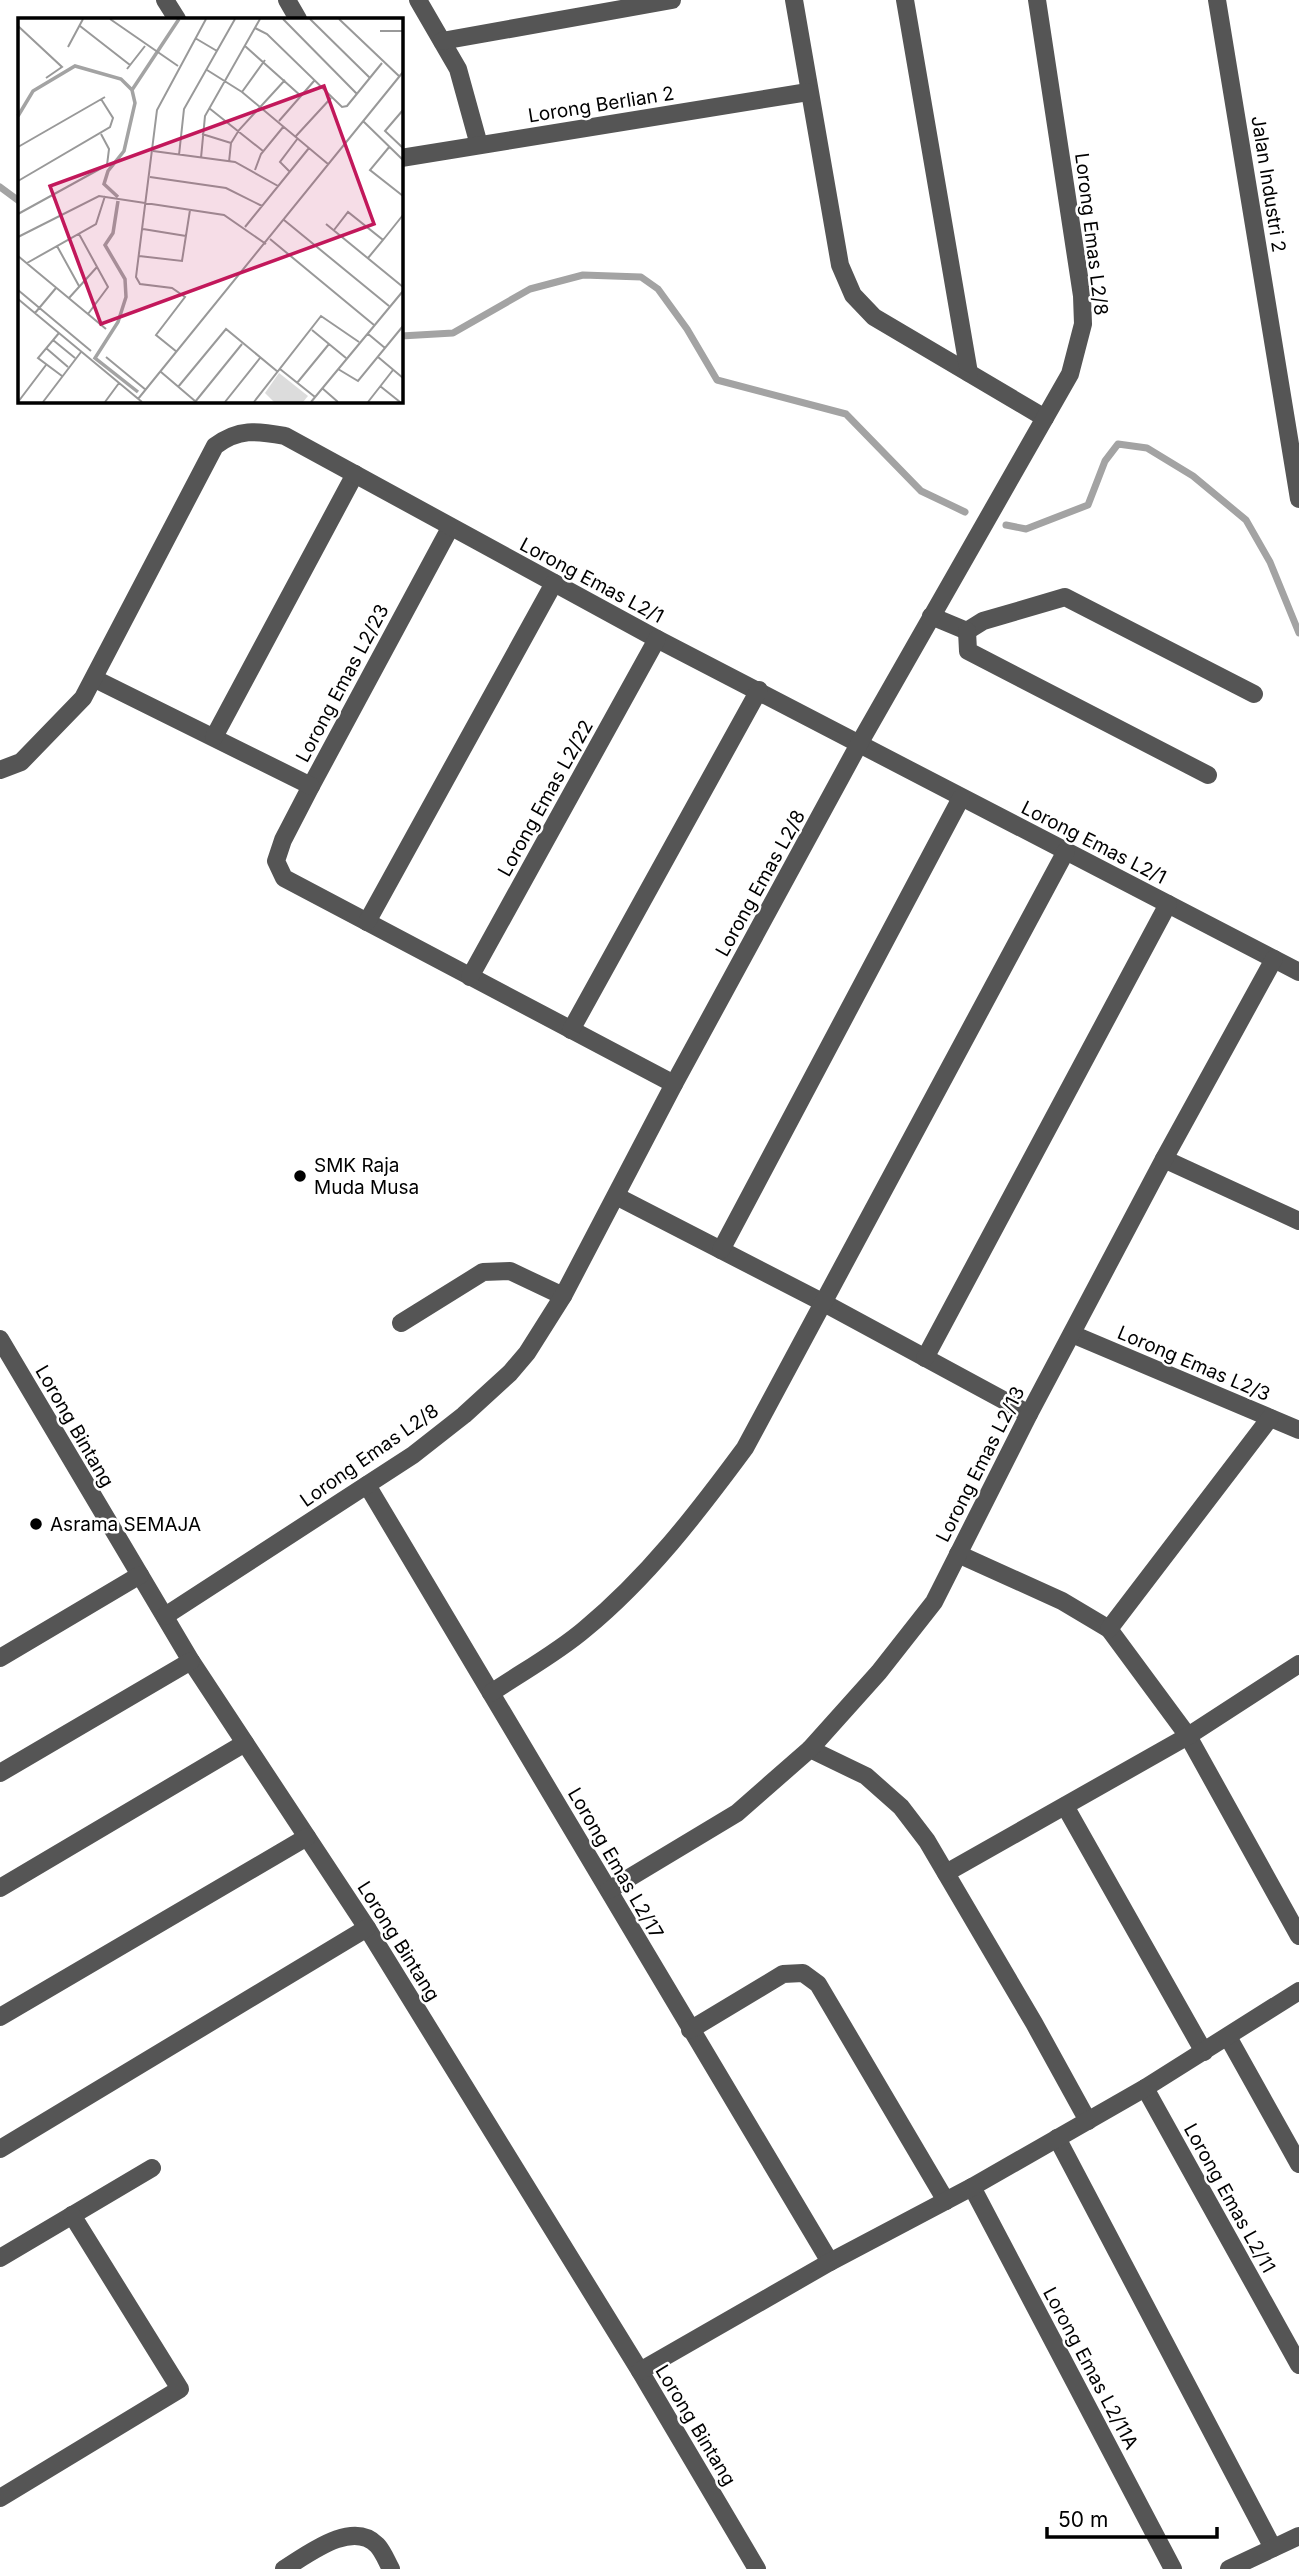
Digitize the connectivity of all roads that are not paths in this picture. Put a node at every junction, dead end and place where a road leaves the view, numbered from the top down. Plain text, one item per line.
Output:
1 (165, 0) edge
2 (287, 0) edge
3 (418, 0) edge
4 (673, 0) edge
5 (793, 0) edge
6 (905, 0) edge
7 (1037, 0) edge
8 (1217, 0) edge
9 (176, 18) edge
10 (297, 18) edge
11 (442, 41) junction
12 (808, 92) junction
13 (479, 145) junction
14 (402, 158) edge
15 (969, 373) junction
16 (1045, 418) junction
17 (355, 474) junction
18 (1299, 499) edge
19 (450, 528) junction
20 (554, 583) junction
21 (931, 616) junction
22 (967, 631) junction
23 (657, 639) junction
24 (95, 678) junction
25 (760, 690) junction
26 (1254, 694) dead end
27 (214, 737) junction
28 (859, 744) junction
29 (0, 770) edge
30 (1208, 775) dead end
31 (311, 786) junction
32 (961, 798) junction
33 (1066, 851) junction
34 (1168, 904) junction
35 (367, 922) junction
36 (1274, 960) junction
37 (1299, 972) edge
38 (470, 977) junction
39 (571, 1030) junction
40 (674, 1084) junction
41 (1164, 1159) junction
42 (616, 1196) junction
43 (1299, 1221) edge
44 (721, 1250) junction
45 (562, 1296) junction
46 (824, 1303) junction
47 (401, 1323) dead end
48 (1072, 1334) junction
49 (0, 1339) edge
50 (926, 1358) junction
51 (1029, 1413) junction
52 (1270, 1418) junction
53 (1299, 1430) edge
54 (367, 1485) junction
55 (958, 1554) junction
56 (140, 1575) junction
57 (165, 1616) junction
58 (1109, 1629) junction
59 (0, 1658) edge
60 (191, 1661) junction
61 (1299, 1664) edge
62 (491, 1693) junction
63 (1188, 1736) junction
64 (245, 1743) junction
65 (810, 1749) junction
66 (0, 1773) edge
67 (1065, 1806) junction
68 (307, 1837) junction
69 (946, 1873) junction
70 (0, 1888) edge
71 (609, 1890) junction
72 (368, 1928) junction
73 (1299, 1936) edge
74 (1299, 1991) edge
75 (0, 2017) edge
76 (690, 2030) junction
77 (1228, 2037) junction
78 (1203, 2052) junction
79 (1145, 2088) junction
80 (1088, 2121) junction
81 (1057, 2138) junction
82 (0, 2149) edge
83 (1299, 2164) edge
84 (152, 2168) dead end
85 (972, 2187) junction
86 (946, 2200) junction
87 (72, 2215) junction
88 (0, 2258) edge
89 (830, 2262) junction
90 (1295, 2346) edge
91 (1299, 2365) edge
92 (640, 2371) junction
93 (0, 2498) edge
94 (1299, 2536) edge
95 (1273, 2548) junction
96 (284, 2569) edge
97 (391, 2569) edge
98 (757, 2569) edge
99 (1173, 2569) edge
100 (1228, 2569) edge

1 - 9 street
2 - 10 street
3 - 11 street
4 - 11 street
5 - 12 street
6 - 15 street
7 - 16 street, Lorong Emas L2/8
8 - 18 street, Jalan Industri 2
11 - 13 street
12 - 13 street, Lorong Berlian 2
12 - 15 street
13 - 14 street, Lorong Berlian 2
15 - 16 street
16 - 21 street, Lorong Emas L2/8
17 - 19 street, Lorong Emas L2/1
17 - 24 street, Lorong Emas L2/1
17 - 27 street
19 - 20 street, Lorong Emas L2/1
19 - 31 street, Lorong Emas L2/23
20 - 23 street, Lorong Emas L2/1
20 - 35 street
21 - 22 street
21 - 28 street, Lorong Emas L2/8
22 - 26 street
22 - 30 street
23 - 25 street, Lorong Emas L2/1
23 - 38 street, Lorong Emas L2/22
24 - 27 street
24 - 29 street, Lorong Emas L2/1
25 - 28 street, Lorong Emas L2/1
25 - 39 street
27 - 31 street
28 - 32 street, Lorong Emas L2/1
28 - 40 street, Lorong Emas L2/8
31 - 35 street, Lorong Emas L2/23
32 - 33 street, Lorong Emas L2/1
32 - 44 street
33 - 34 street, Lorong Emas L2/1
33 - 46 street
34 - 36 street, Lorong Emas L2/1
34 - 50 street
35 - 38 street
36 - 37 street, Lorong Emas L2/1
36 - 41 street, Lorong Emas L2/13
38 - 39 street
39 - 40 street
40 - 42 street, Lorong Emas L2/8
41 - 43 street
41 - 48 street, Lorong Emas L2/13
42 - 44 street
42 - 45 street, Lorong Emas L2/8
44 - 46 street
45 - 47 street
45 - 54 street, Lorong Emas L2/8
46 - 50 street
46 - 62 street
48 - 51 street, Lorong Emas L2/13
48 - 52 street, Lorong Emas L2/3
49 - 56 street, Lorong Bintang
50 - 51 street
51 - 55 street, Lorong Emas L2/13
52 - 53 street, Lorong Emas L2/3
52 - 58 street
54 - 57 street, Lorong Emas L2/8
54 - 62 street, Lorong Emas L2/17
55 - 58 street
55 - 65 street, Lorong Emas L2/13
56 - 57 street, Lorong Bintang
56 - 59 street
57 - 60 street, Lorong Bintang
58 - 63 street
60 - 64 street, Lorong Bintang
60 - 66 street
61 - 63 street
62 - 71 street, Lorong Emas L2/17
63 - 67 street
63 - 73 street
64 - 68 street, Lorong Bintang
64 - 70 street
65 - 69 street
65 - 71 street, Lorong Emas L2/13
67 - 69 street
67 - 78 street
68 - 72 street, Lorong Bintang
68 - 75 street
69 - 80 street
71 - 76 street, Lorong Emas L2/17
72 - 82 street
72 - 92 street, Lorong Bintang
74 - 77 street
76 - 86 street
76 - 89 street, Lorong Emas L2/17
77 - 78 street
77 - 83 street
78 - 79 street
79 - 80 street
79 - 90 street, Lorong Emas L2/11
80 - 81 street
81 - 85 street
81 - 95 street
84 - 87 street
85 - 86 street
85 - 99 street, Lorong Emas L2/11A
86 - 89 street
87 - 88 street
87 - 93 street
89 - 92 street
90 - 91 street, Lorong Emas L2/11
92 - 98 street, Lorong Bintang
94 - 95 street
95 - 100 street
96 - 97 street

